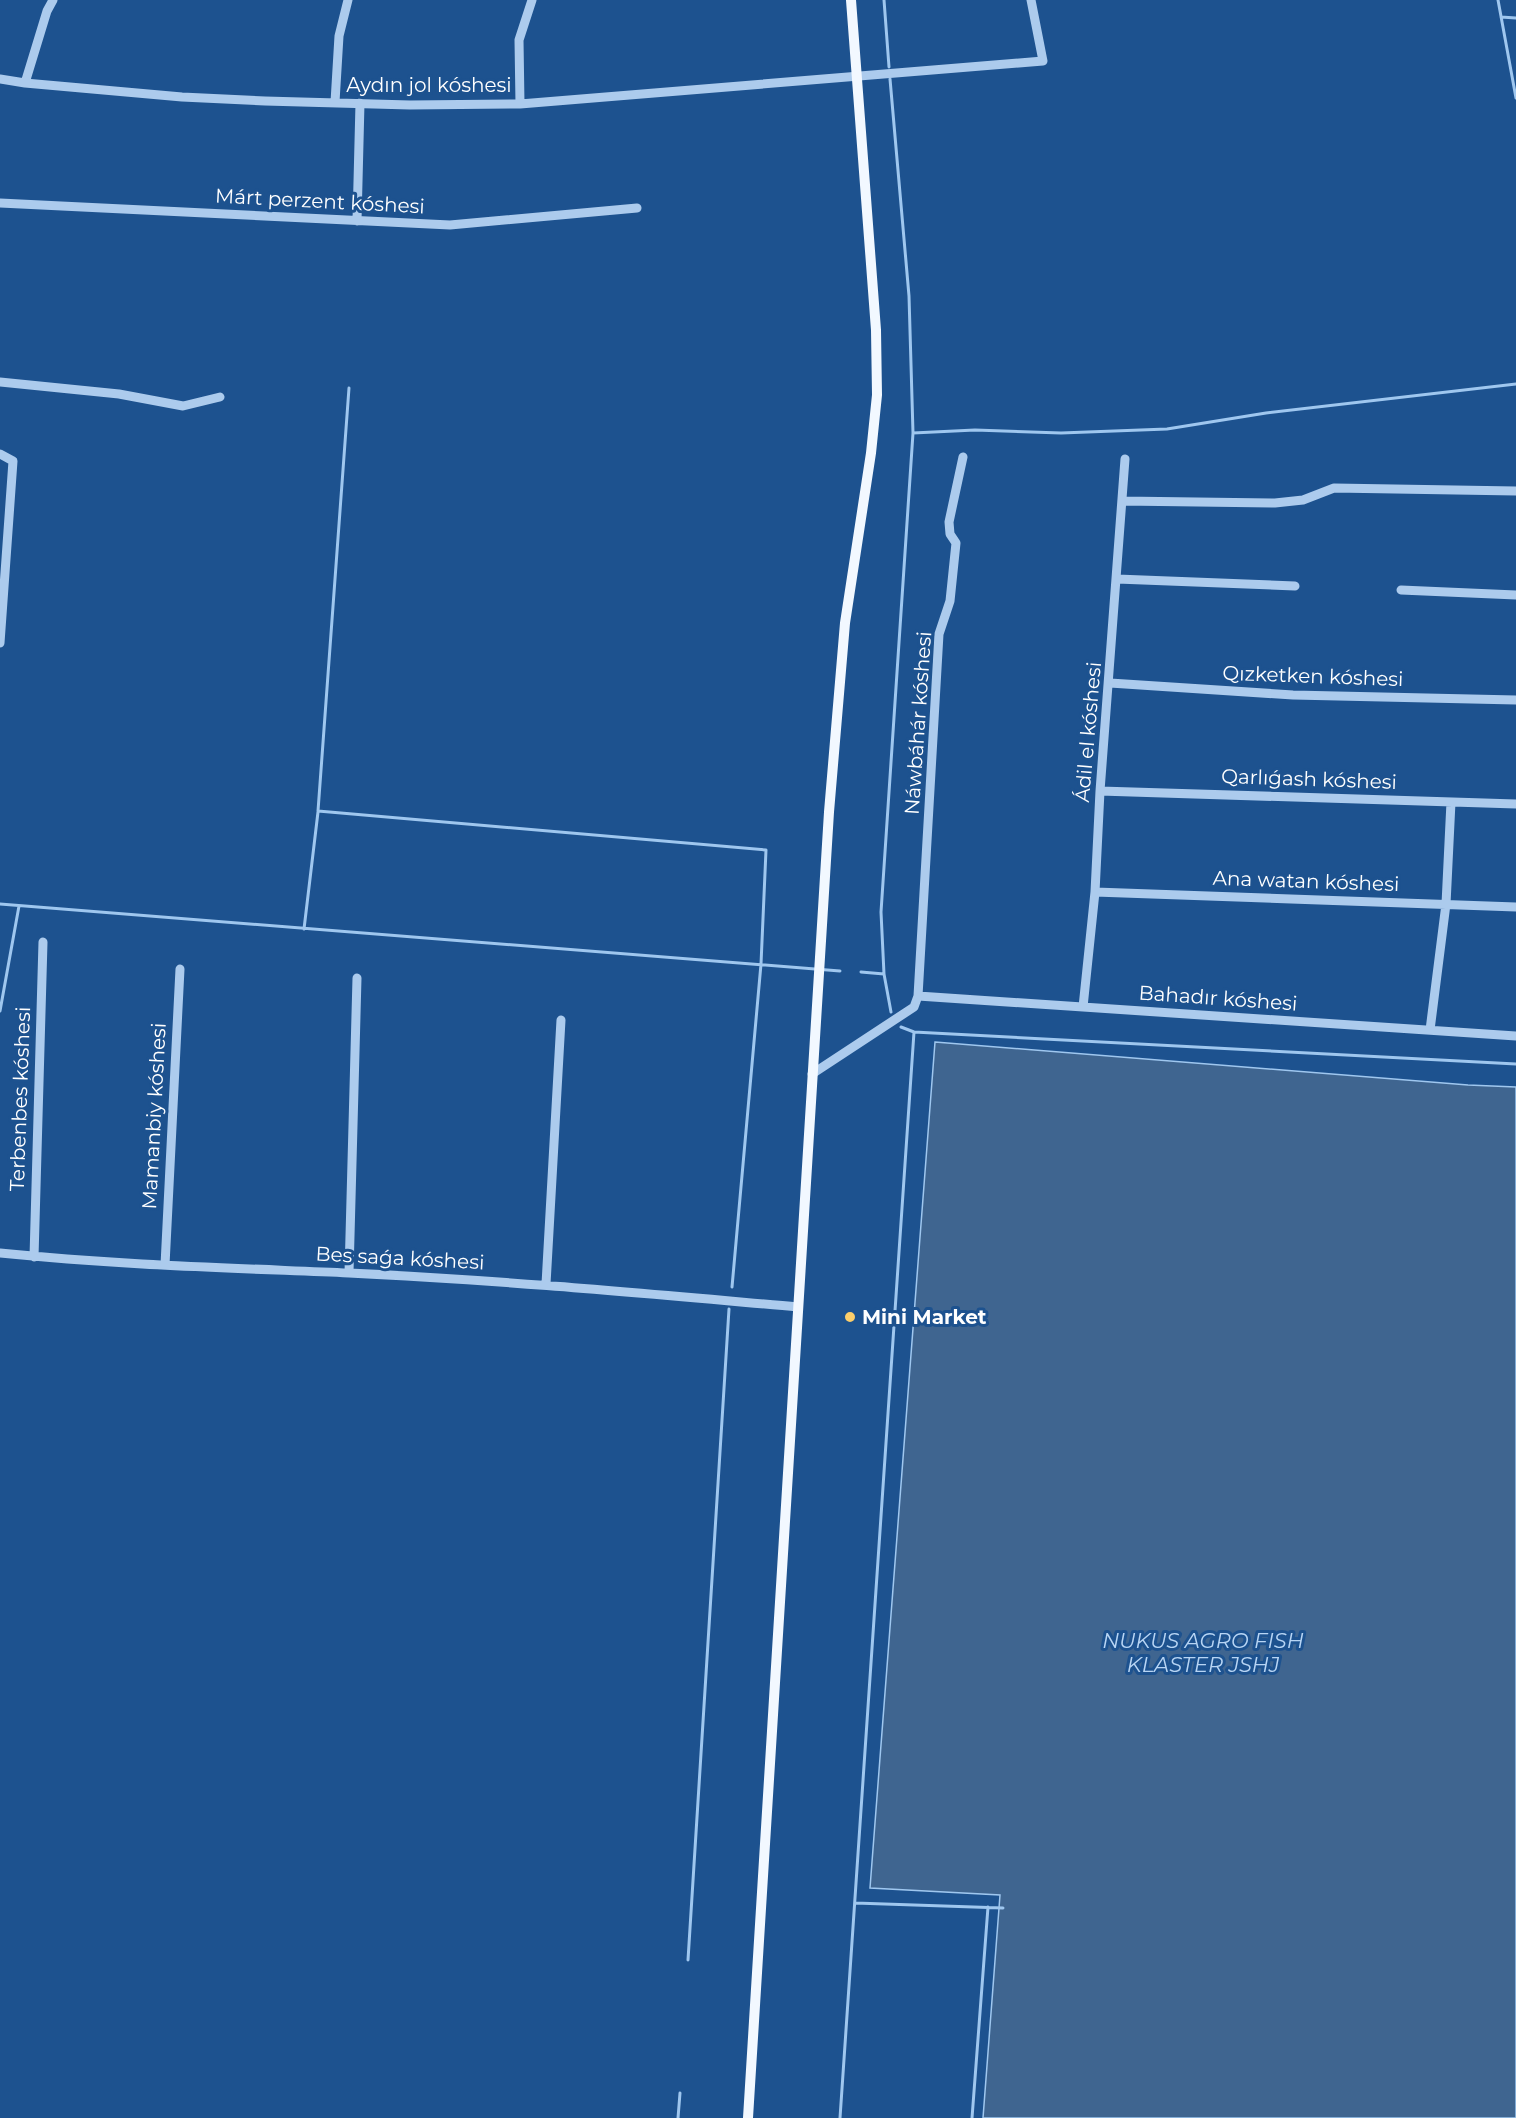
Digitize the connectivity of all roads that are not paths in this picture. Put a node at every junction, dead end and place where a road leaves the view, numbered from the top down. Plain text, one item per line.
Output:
1 (53, 0) edge
2 (348, 0) edge
3 (532, 0) edge
4 (851, 0) edge
5 (1031, 0) edge
6 (857, 75) junction
7 (0, 79) edge
8 (25, 83) junction
9 (335, 102) junction
10 (360, 103) junction
11 (520, 104) junction
12 (0, 203) edge
13 (637, 208) dead end
14 (357, 221) junction
15 (0, 382) edge
16 (220, 397) dead end
17 (0, 454) edge
18 (963, 457) dead end
19 (1125, 459) dead end
20 (1516, 491) edge
21 (1122, 501) junction
22 (1117, 579) junction
23 (1295, 586) dead end
24 (1401, 590) dead end
25 (1516, 595) edge
26 (0, 643) edge
27 (1110, 683) junction
28 (1516, 700) edge
29 (1100, 791) junction
30 (1451, 802) junction
31 (1516, 804) edge
32 (1095, 892) junction
33 (1446, 904) junction
34 (1516, 907) edge
35 (43, 942) dead end
36 (180, 969) dead end
37 (357, 978) dead end
38 (918, 996) junction
39 (1083, 1007) junction
40 (561, 1020) dead end
41 (1430, 1030) junction
42 (1516, 1036) edge
43 (812, 1074) junction
44 (0, 1253) edge
45 (34, 1257) junction
46 (165, 1265) junction
47 (349, 1273) junction
48 (546, 1284) junction
49 (798, 1308) junction
50 (748, 2118) edge

1 - 8 street
2 - 9 street
3 - 11 street
4 - 6 main road
5 - 6 street, Aydın jol kóshesi
6 - 11 street, Aydın jol kóshesi
6 - 43 main road
7 - 8 street, Aydın jol kóshesi
8 - 9 street, Aydın jol kóshesi
9 - 10 street, Aydın jol kóshesi
10 - 11 street, Aydın jol kóshesi
10 - 14 street
12 - 14 street, Márt perzent kóshesi
13 - 14 street, Márt perzent kóshesi
15 - 16 street
17 - 26 street
18 - 38 street, Náwbáhár kóshesi
19 - 21 street, Ádil el kóshesi
20 - 21 street
21 - 22 street, Ádil el kóshesi
22 - 23 street
22 - 27 street, Ádil el kóshesi
24 - 25 street
27 - 28 street, Qızketken kóshesi
27 - 29 street, Ádil el kóshesi
29 - 30 street, Qarlıǵash kóshesi
29 - 32 street, Ádil el kóshesi
30 - 31 street, Qarlıǵash kóshesi
30 - 33 street
32 - 33 street, Ana watan kóshesi
32 - 39 street, Ádil el kóshesi
33 - 34 street, Ana watan kóshesi
33 - 41 street
35 - 45 street, Terbenbes kóshesi
36 - 46 street, Mamanbiy kóshesi
37 - 47 street
38 - 39 street, Bahadır kóshesi
38 - 43 street
39 - 41 street, Bahadır kóshesi
40 - 48 street
41 - 42 street, Bahadır kóshesi
43 - 49 main road
44 - 45 street, Bes saǵa kóshesi
45 - 46 street, Bes saǵa kóshesi
46 - 47 street, Bes saǵa kóshesi
47 - 48 street, Bes saǵa kóshesi
48 - 49 street, Bes saǵa kóshesi
49 - 50 main road

